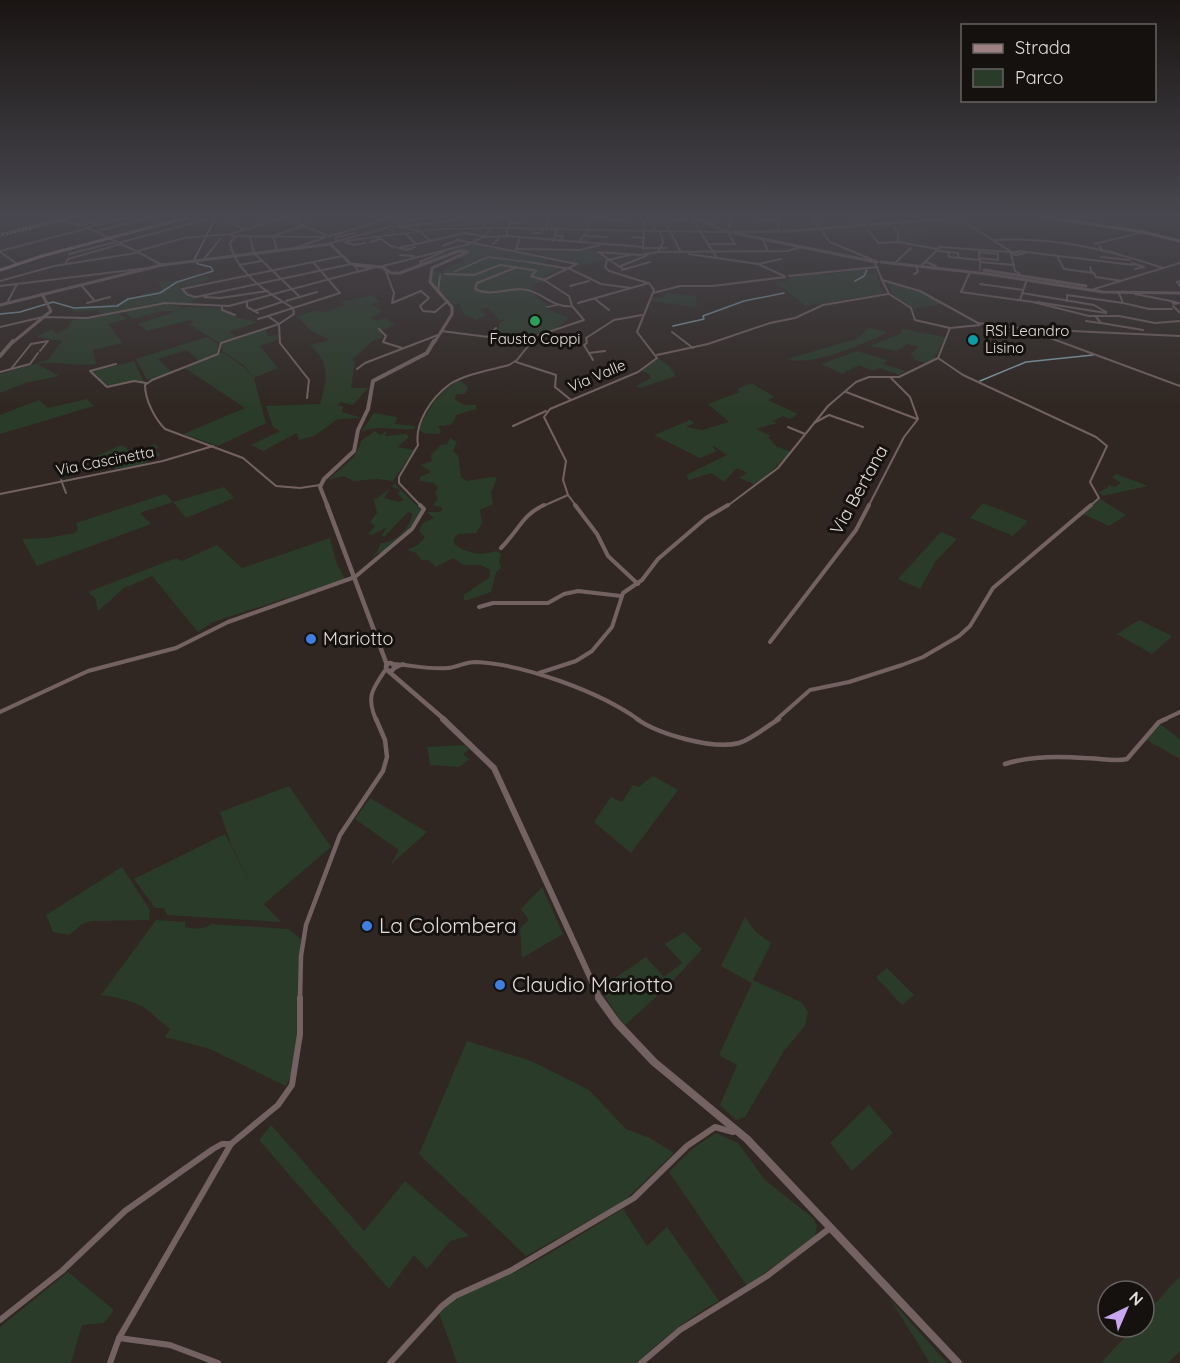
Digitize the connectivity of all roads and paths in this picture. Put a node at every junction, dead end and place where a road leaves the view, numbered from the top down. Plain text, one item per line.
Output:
1 (330, 280) edge
2 (882, 280) edge
3 (42, 281) edge
4 (99, 281) edge
5 (221, 281) edge
6 (256, 281) edge
7 (271, 281) edge
8 (281, 281) edge
9 (328, 281) edge
10 (387, 281) edge
11 (430, 281) edge
12 (439, 281) edge
13 (487, 281) edge
14 (545, 281) edge
15 (591, 281) joint
16 (640, 281) edge
17 (752, 281) edge
18 (884, 281) edge
19 (966, 281) edge
20 (1025, 281) edge
21 (1042, 281) edge
22 (1123, 281) edge
23 (1180, 281) edge
24 (259, 283) junction
25 (649, 283) junction
26 (17, 284) junction
27 (980, 284) dead end
28 (81, 285) junction
29 (0, 286) edge
30 (308, 286) junction
31 (570, 286) dead end
32 (1180, 286) edge
33 (632, 288) junction
34 (1089, 288) junction
35 (291, 290) junction
36 (1102, 290) junction
37 (268, 291) junction
38 (438, 292) junction
39 (1022, 292) junction
40 (653, 293) junction
41 (1119, 293) junction
42 (1180, 293) edge
43 (42, 294) junction
44 (889, 294) junction
45 (1138, 294) junction
46 (273, 295) junction
47 (110, 297) dead end
48 (196, 297) junction
49 (300, 297) junction
50 (1147, 297) junction
51 (595, 298) junction
52 (95, 300) junction
53 (1020, 300) junction
54 (284, 301) junction
55 (448, 301) junction
56 (1067, 301) junction
57 (248, 302) junction
58 (1033, 302) junction
59 (10, 303) junction
60 (87, 303) dead end
61 (578, 303) dead end
62 (1123, 303) junction
63 (0, 305) edge
64 (557, 305) junction
65 (572, 306) junction
66 (222, 307) junction
67 (548, 307) dead end
68 (293, 308) junction
69 (1172, 309) junction
70 (609, 310) dead end
71 (254, 311) junction
72 (1106, 312) junction
73 (258, 313) dead end
74 (1180, 313) edge
75 (643, 314) junction
76 (235, 315) dead end
77 (268, 316) junction
78 (1095, 316) junction
79 (1106, 316) junction
80 (43, 317) junction
81 (258, 319) dead end
82 (1086, 321) dead end
83 (1141, 321) junction
84 (1180, 321) edge
85 (1101, 323) junction
86 (279, 324) junction
87 (984, 325) junction
88 (0, 327) edge
89 (496, 328) dead end
90 (950, 328) junction
91 (379, 329) dead end
92 (1026, 329) junction
93 (672, 332) dead end
94 (1143, 332) junction
95 (440, 333) junction
96 (487, 336) junction
97 (1180, 336) edge
98 (532, 339) junction
99 (403, 348) junction
100 (693, 348) junction
101 (603, 350) dead end
102 (589, 353) junction
103 (657, 355) junction
104 (0, 356) edge
105 (938, 358) junction
106 (593, 360) dead end
107 (516, 361) junction
108 (116, 364) dead end
109 (11, 369) junction
110 (357, 369) dead end
111 (0, 372) edge
112 (891, 378) junction
113 (146, 383) junction
114 (1180, 386) edge
115 (845, 392) junction
116 (307, 398) dead end
117 (571, 400) junction
118 (550, 409) junction
119 (918, 419) junction
120 (813, 423) junction
121 (513, 426) dead end
122 (788, 427) dead end
123 (863, 427) dead end
124 (805, 434) junction
125 (213, 446) junction
126 (61, 480) junction
127 (321, 485) junction
128 (66, 493) dead end
129 (0, 494) edge
130 (568, 495) junction
131 (501, 548) dead end
132 (355, 577) junction
133 (638, 584) junction
134 (621, 596) junction
135 (479, 607) dead end
136 (770, 642) dead end
137 (390, 667) junction
138 (539, 674) junction
139 (0, 712) edge
140 (1180, 712) edge
141 (1005, 764) dead end
142 (747, 1139) junction
143 (231, 1144) junction
144 (830, 1227) junction
145 (0, 1320) edge
146 (119, 1338) junction
147 (110, 1363) edge
148 (218, 1363) edge
149 (390, 1363) edge
150 (641, 1363) edge
151 (958, 1363) edge

1 - 68 street
2 - 44 street
3 - 26 street
4 - 28 street
5 - 48 street
6 - 24 street
7 - 24 street
8 - 35 street
9 - 30 street
10 - 55 street
11 - 38 street
12 - 38 street
13 - 64 street
14 - 65 street
15 - 31 street
15 - 33 street
16 - 25 street
17 - 40 street
18 - 87 street
19 - 53 street
20 - 39 street
21 - 34 street
22 - 36 street
23 - 32 street
24 - 37 street
24 - 48 street
25 - 33 street
25 - 40 street
26 - 29 street
26 - 59 street
27 - 39 street
28 - 43 street
28 - 52 street
30 - 35 street
30 - 49 street
33 - 51 street
34 - 36 street
34 - 36 street
35 - 46 street
35 - 49 street
36 - 41 street
37 - 46 street
37 - 48 street
38 - 55 street
39 - 53 street
39 - 56 street
40 - 75 street, Via Valle
41 - 45 street
41 - 62 street
42 - 45 street
43 - 59 street
43 - 80 street
44 - 90 street
44 - 100 street
45 - 50 street
45 - 50 street
46 - 54 street
46 - 57 street
47 - 52 street
49 - 54 street
50 - 69 street
51 - 61 street
51 - 70 street
52 - 60 street
53 - 58 street
54 - 68 street
54 - 71 street
55 - 95 street
56 - 62 street
56 - 72 street
57 - 66 street
57 - 71 street
58 - 72 street
58 - 78 street
59 - 63 street
62 - 69 street
64 - 65 street
64 - 67 street
65 - 98 street
66 - 76 street
66 - 80 street
68 - 77 street
68 - 86 street
69 - 74 street
71 - 73 street
72 - 79 street
75 - 102 street
75 - 103 street, Via Valle
77 - 81 street
77 - 86 street
78 - 79 street
78 - 85 street
79 - 83 street
80 - 88 street
80 - 104 street
82 - 85 street
83 - 84 street
83 - 94 street
85 - 94 street
86 - 113 street
86 - 116 street
87 - 90 street
87 - 92 street
89 - 96 street
90 - 105 street
91 - 99 street
92 - 94 street
92 - 114 street
93 - 100 street
94 - 97 street
95 - 96 street
95 - 99 street
95 - 127 street
96 - 98 street
98 - 107 street
99 - 110 street
100 - 103 street
101 - 102 street
102 - 106 street
103 - 117 street, Via Valle
105 - 112 street
105 - 138 street
107 - 117 street
107 - 132 street
108 - 113 street
109 - 109 street
109 - 111 street
112 - 115 street
112 - 119 street
113 - 125 street
115 - 119 street
115 - 120 street
117 - 118 street, Via Valle
118 - 121 street
118 - 130 street, Via Valle
119 - 136 street, Via Bertana
120 - 123 street
120 - 124 street
122 - 124 street
124 - 133 street
125 - 126 street, Via Cascinetta
125 - 127 street
126 - 128 street
126 - 129 street, Via Cascinetta
127 - 132 street
130 - 131 street
130 - 133 street
132 - 137 street
132 - 139 street
133 - 134 street
134 - 135 street
134 - 138 street
137 - 138 street
137 - 142 street
137 - 143 street
140 - 141 street
142 - 144 street
142 - 149 street
143 - 145 street
143 - 146 street
144 - 150 street
144 - 151 street
146 - 147 street
146 - 148 street

